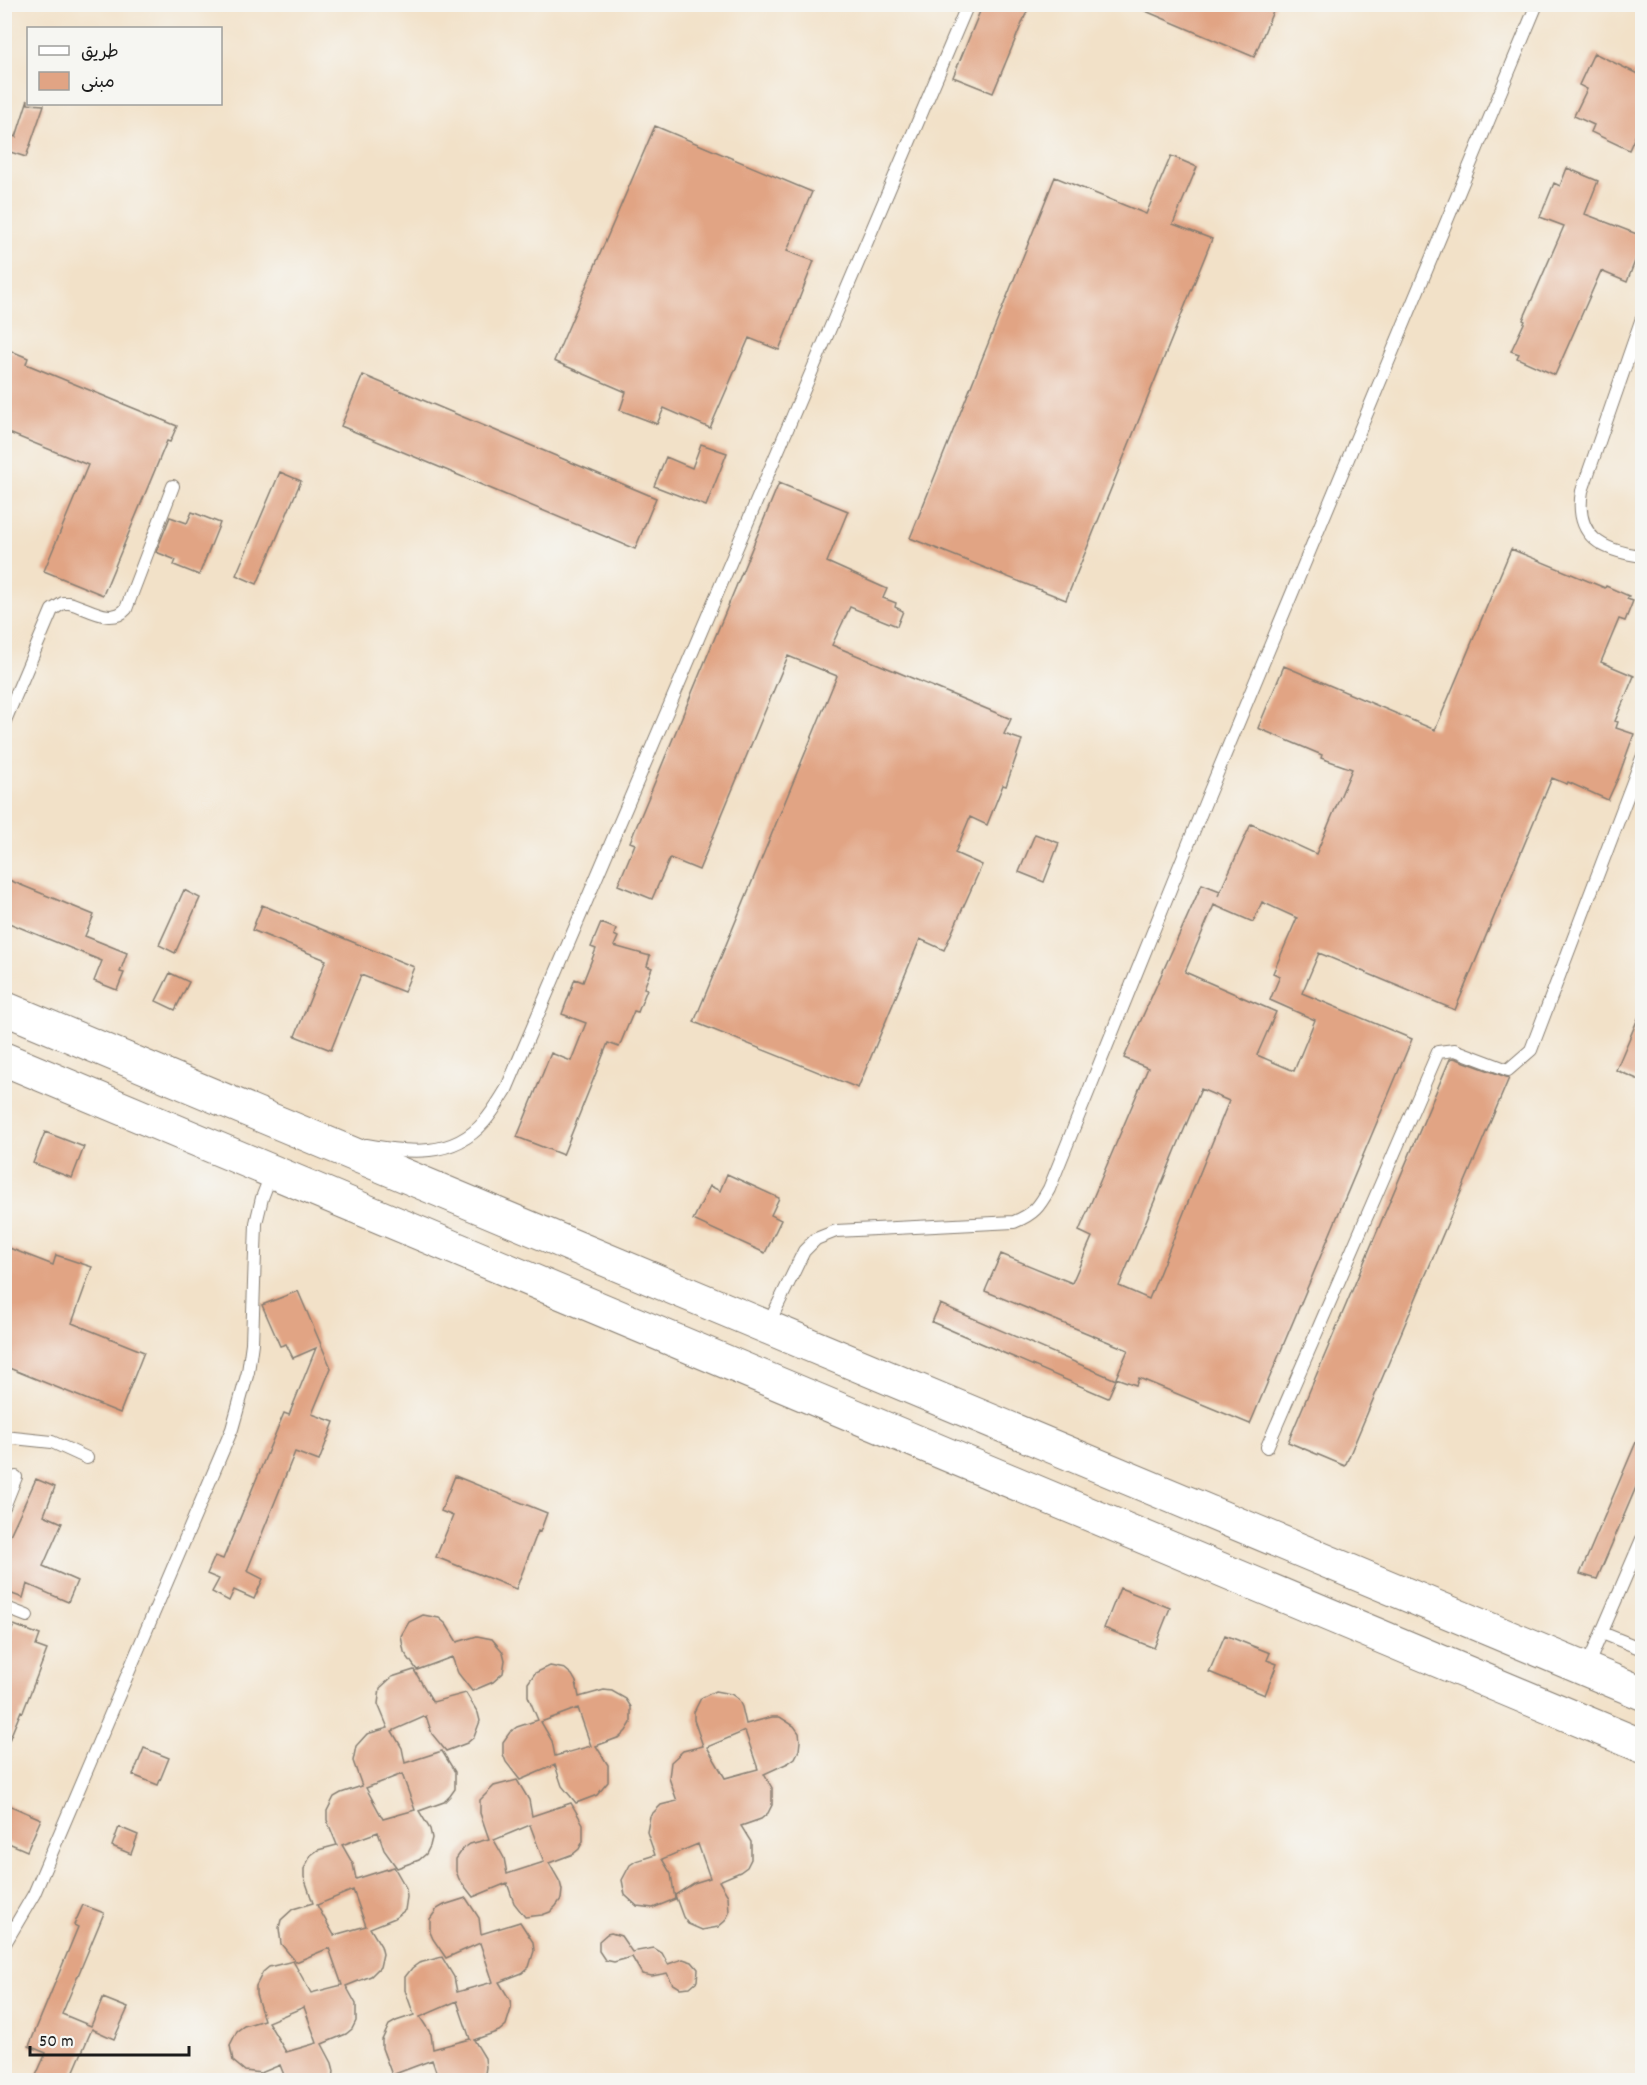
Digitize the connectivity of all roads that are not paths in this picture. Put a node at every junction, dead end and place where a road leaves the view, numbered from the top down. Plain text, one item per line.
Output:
1 (969, 4) edge
2 (1537, 4) edge
3 (1642, 318) edge
4 (173, 486) dead end
5 (1642, 556) edge
6 (4, 723) edge
7 (1642, 758) edge
8 (4, 1008) edge
9 (4, 1059) edge
10 (249, 1110) junction
11 (272, 1172) junction
12 (767, 1327) junction
13 (4, 1437) edge
14 (1268, 1447) dead end
15 (87, 1458) dead end
16 (16, 1477) dead end
17 (4, 1507) edge
18 (1642, 1539) edge
19 (4, 1606) edge
20 (27, 1616) dead end
21 (1602, 1634) junction
22 (1642, 1649) edge
23 (1586, 1670) junction
24 (1642, 1694) edge
25 (1642, 1746) edge
26 (4, 1945) edge

1 - 10 lane
2 - 12 lane
3 - 5 lane
4 - 6 lane
7 - 14 lane
8 - 10 street
9 - 11 street
10 - 12 street
11 - 25 street
11 - 26 lane
12 - 23 street
13 - 15 lane
16 - 17 lane
18 - 21 lane
19 - 20 lane
21 - 22 lane
21 - 23 lane
23 - 24 street

